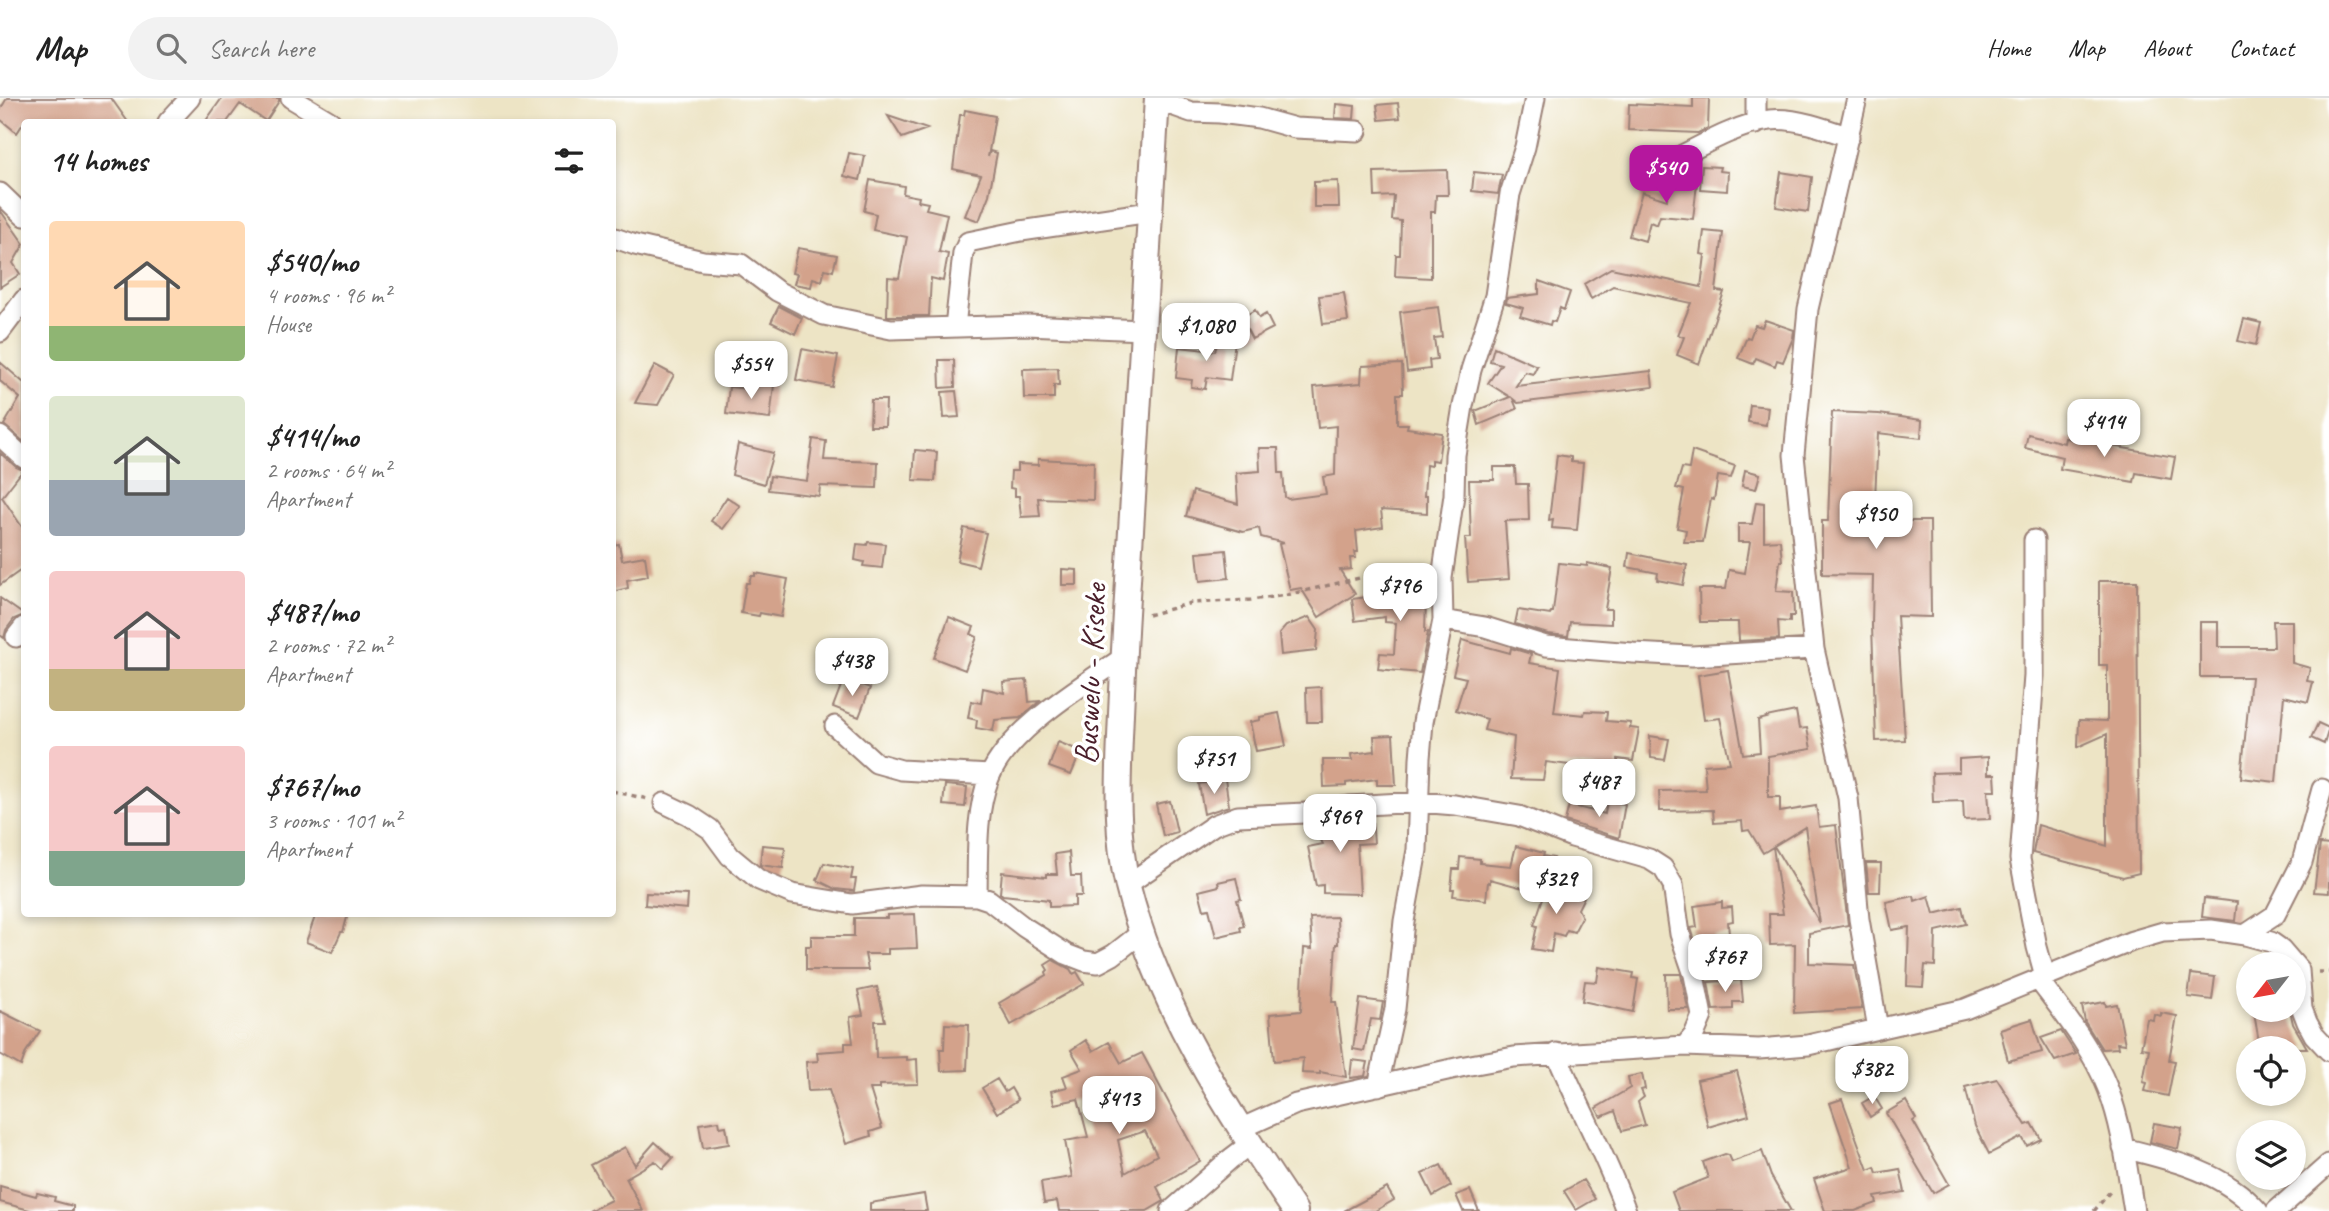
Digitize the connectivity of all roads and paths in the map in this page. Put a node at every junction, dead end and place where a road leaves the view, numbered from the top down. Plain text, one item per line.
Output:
1 (190, 98) edge
2 (292, 98) edge
3 (1535, 98) edge
4 (1756, 98) edge
5 (1857, 98) edge
6 (1157, 99) edge
7 (171, 119) edge
8 (326, 119) edge
9 (1756, 124) junction
10 (1357, 131) dead end
11 (1849, 137) junction
12 (1665, 164) dead end
13 (0, 193) edge
14 (1150, 212) junction
15 (21, 213) edge
16 (616, 238) edge
17 (21, 304) edge
18 (956, 327) junction
19 (1143, 330) junction
20 (0, 332) edge
21 (0, 436) edge
22 (21, 454) edge
23 (2034, 540) dead end
24 (1442, 578) junction
25 (1443, 620) junction
26 (1126, 622) junction
27 (1815, 649) junction
28 (1124, 657) junction
29 (835, 726) dead end
30 (990, 775) junction
31 (2322, 789) dead end
32 (616, 792) edge
33 (1419, 802) junction
34 (664, 803) joint
35 (1128, 884) junction
36 (977, 895) junction
37 (1141, 933) junction
38 (2245, 935) junction
39 (2042, 978) junction
40 (1878, 1029) junction
41 (1685, 1046) junction
42 (2329, 1052) edge
43 (1556, 1053) junction
44 (1378, 1086) junction
45 (1245, 1137) junction
46 (2123, 1148) junction
47 (2329, 1164) edge
48 (1171, 1211) edge
49 (1295, 1211) edge
50 (1626, 1211) edge
51 (2134, 1211) edge
52 (2259, 1211) edge
53 (2276, 1211) edge

1 - 7 street
2 - 8 street
3 - 24 street
4 - 9 street
5 - 11 street
6 - 10 street
6 - 14 main road, Buswelu - Kiseke
9 - 11 street
9 - 12 street
11 - 27 street
13 - 15 street
14 - 18 street
14 - 19 main road, Buswelu - Kiseke
16 - 18 street
17 - 20 street
18 - 19 street
19 - 26 main road, Buswelu - Kiseke
21 - 22 street
23 - 39 street
24 - 25 street
24 - 26 path
25 - 27 street
25 - 33 street
26 - 28 main road, Buswelu - Kiseke
27 - 40 street
28 - 30 street
28 - 35 main road, Buswelu - Kiseke
29 - 30 street
30 - 36 street
31 - 38 street
32 - 34 path
33 - 35 street
33 - 41 street
33 - 44 street
34 - 36 street
35 - 37 main road, Buswelu - Kiseke
36 - 37 street
37 - 45 main road, Buswelu - Kiseke
38 - 39 street
38 - 42 street
39 - 40 street
39 - 46 street
40 - 41 street
41 - 43 street
43 - 44 street
43 - 50 street
44 - 45 street
45 - 48 street
45 - 49 main road, Buswelu - Kiseke
46 - 51 street
46 - 52 street
47 - 53 street

